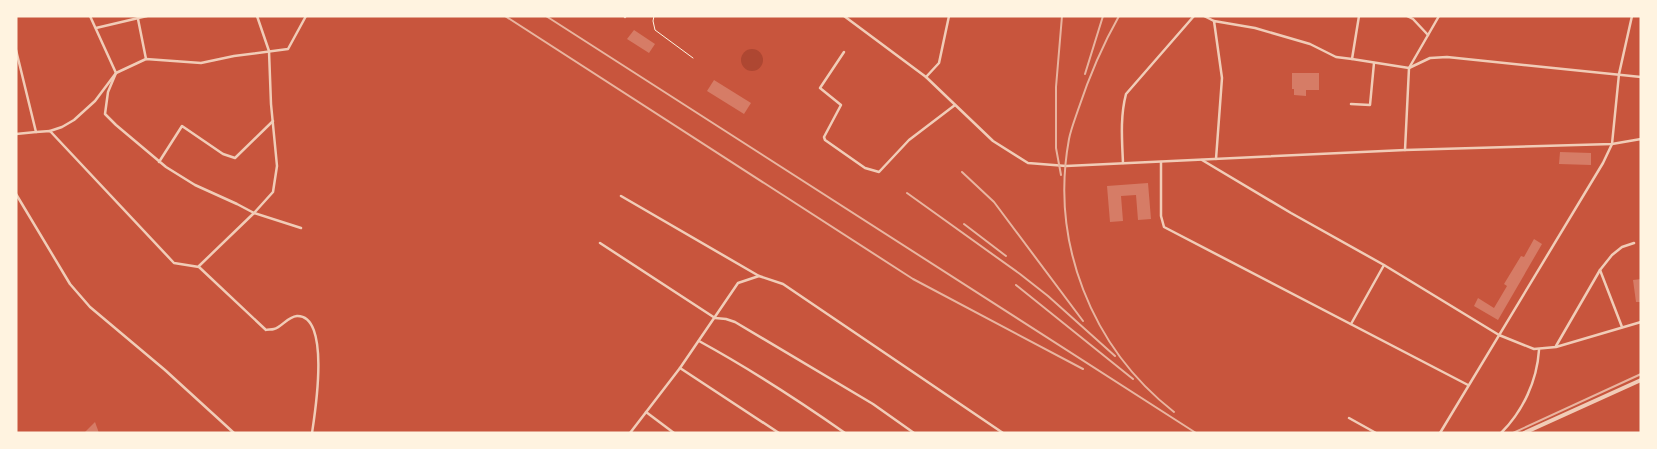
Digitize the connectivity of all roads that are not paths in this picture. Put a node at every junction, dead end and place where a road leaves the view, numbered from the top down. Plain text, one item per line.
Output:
1 (90, 16) edge
2 (148, 16) edge
3 (257, 16) edge
4 (306, 16) edge
5 (844, 16) edge
6 (949, 16) edge
7 (1194, 16) edge
8 (1204, 16) edge
9 (1358, 16) edge
10 (1408, 16) edge
11 (1439, 16) edge
12 (1632, 16) edge
13 (138, 19) junction
14 (1214, 21) junction
15 (96, 28) junction
16 (1428, 35) junction
17 (16, 50) edge
18 (269, 51) junction
19 (844, 52) dead end
20 (146, 59) junction
21 (1352, 60) junction
22 (1374, 63) junction
23 (1409, 68) junction
24 (116, 73) junction
25 (1618, 74) junction
26 (926, 77) junction
27 (1641, 77) edge
28 (1351, 104) dead end
29 (955, 105) junction
30 (273, 121) junction
31 (50, 131) junction
32 (36, 132) junction
33 (16, 134) edge
34 (1641, 139) edge
35 (1612, 144) junction
36 (1406, 150) junction
37 (1202, 159) junction
38 (1216, 159) junction
39 (1161, 161) junction
40 (159, 162) junction
41 (1123, 163) junction
42 (16, 194) edge
43 (621, 196) dead end
44 (254, 214) junction
45 (301, 228) dead end
46 (600, 243) dead end
47 (1634, 243) dead end
48 (1384, 265) junction
49 (199, 266) junction
50 (1600, 270) junction
51 (759, 276) junction
52 (715, 318) junction
53 (1641, 322) edge
54 (1351, 324) junction
55 (1622, 327) junction
56 (1499, 335) junction
57 (699, 341) junction
58 (1556, 347) junction
59 (1539, 349) junction
60 (680, 368) junction
61 (1641, 380) edge
62 (1468, 385) junction
63 (646, 412) junction
64 (1349, 418) dead end
65 (234, 433) edge
66 (312, 433) edge
67 (630, 433) edge
68 (674, 433) edge
69 (779, 433) edge
70 (845, 433) edge
71 (914, 433) edge
72 (1003, 433) edge
73 (1376, 433) edge
74 (1440, 433) edge
75 (1501, 433) edge
76 (1524, 433) edge

1 - 15 street
2 - 13 street
3 - 18 street
4 - 18 street
5 - 26 street
6 - 26 street
7 - 41 street
8 - 14 street
9 - 21 street
10 - 16 street
11 - 16 street
12 - 25 street
13 - 15 street
13 - 20 street
14 - 21 street
14 - 38 street
15 - 24 street
16 - 23 street
17 - 32 street
18 - 20 street
18 - 30 street
19 - 29 street
20 - 24 street
21 - 22 street
22 - 23 street
22 - 28 street
23 - 25 street
23 - 36 street
24 - 31 street
24 - 40 street
25 - 27 street
25 - 35 street
26 - 29 street
29 - 41 street
30 - 40 street
30 - 44 street
31 - 32 street
31 - 49 street
32 - 33 street
34 - 35 street
35 - 36 street
35 - 56 street
36 - 38 street
37 - 38 street
37 - 39 street
37 - 48 street
39 - 41 street
39 - 54 street
40 - 44 street
42 - 65 street
43 - 51 street
44 - 45 street
44 - 49 street
46 - 52 street
47 - 50 street
48 - 54 street
48 - 56 street
49 - 66 street
50 - 55 street
50 - 58 street
51 - 52 street
51 - 72 street
52 - 57 street
52 - 71 street
53 - 55 street
54 - 62 street
55 - 58 street
56 - 59 street
56 - 62 street
57 - 60 street
57 - 70 street
58 - 59 street
59 - 75 street
60 - 63 street
60 - 69 street
61 - 76 street
62 - 74 street
63 - 67 street
63 - 68 street
64 - 73 street

